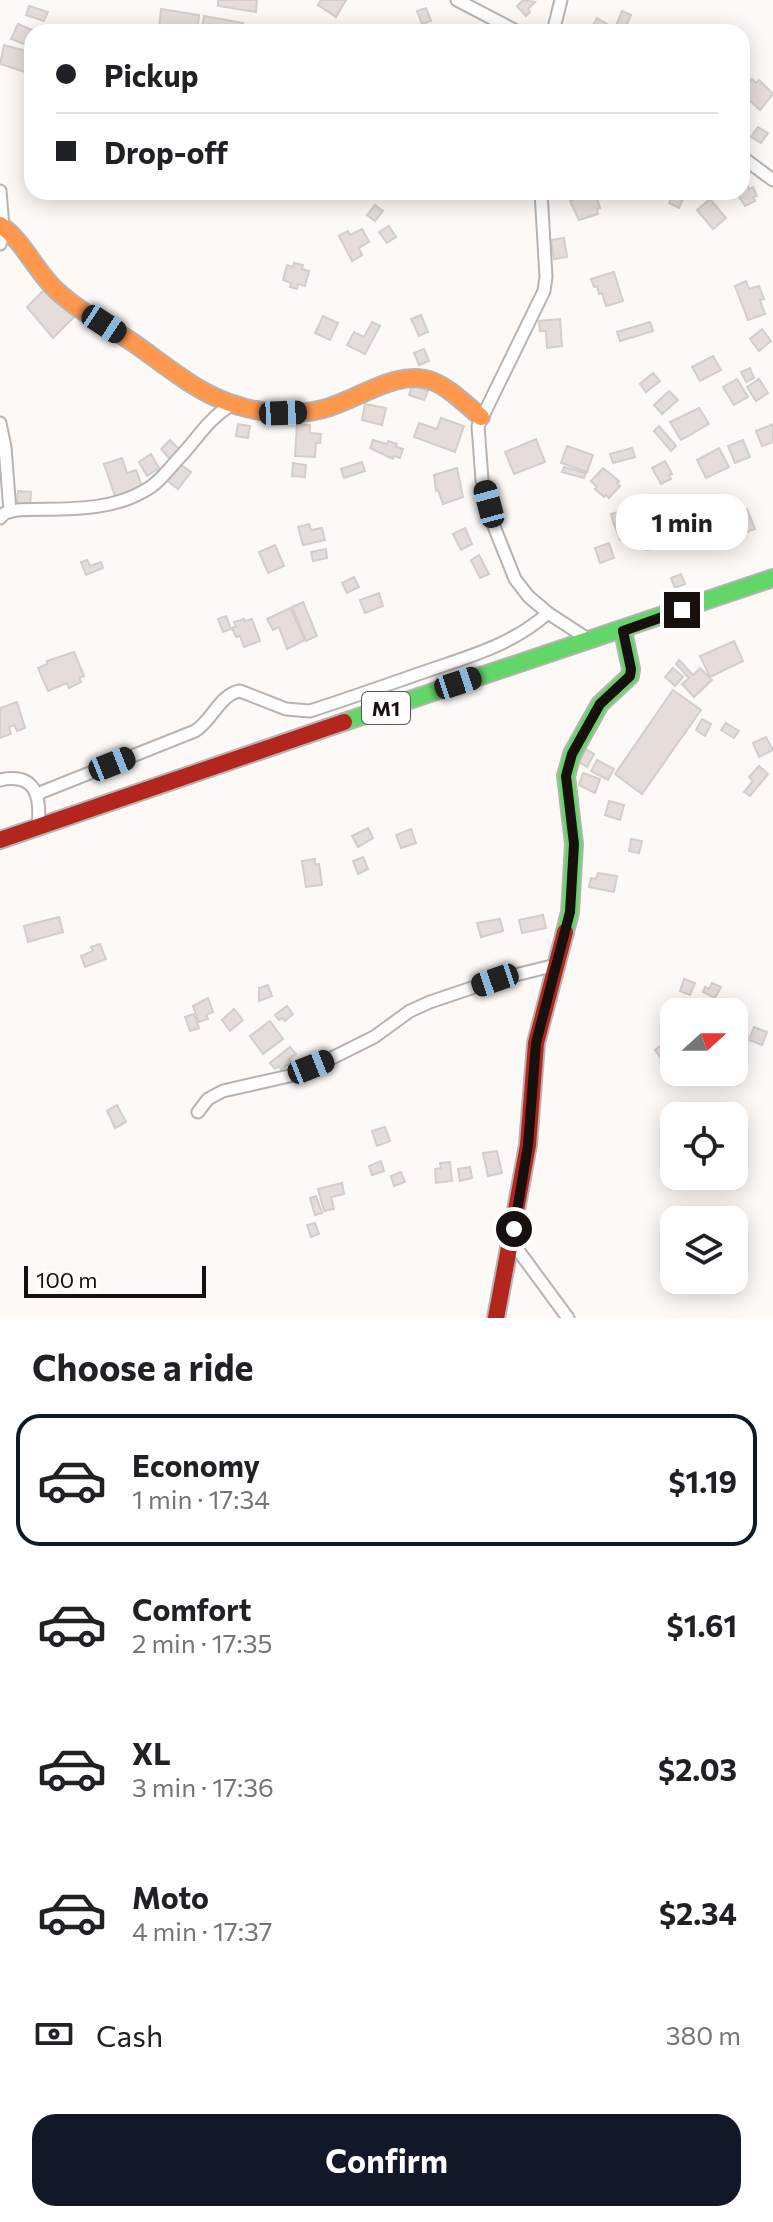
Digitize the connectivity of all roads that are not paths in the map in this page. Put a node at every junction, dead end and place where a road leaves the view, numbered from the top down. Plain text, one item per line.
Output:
1 (457, 0) edge
2 (561, 0) edge
3 (503, 24) edge
4 (555, 24) edge
5 (750, 163) edge
6 (773, 180) edge
7 (0, 191) edge
8 (541, 200) edge
9 (2, 231) edge
10 (231, 405) junction
11 (481, 417) junction
12 (0, 423) edge
13 (5, 514) edge
14 (773, 578) edge
15 (548, 613) junction
16 (623, 631) junction
17 (591, 641) junction
18 (0, 780) edge
19 (37, 794) junction
20 (38, 827) junction
21 (0, 840) edge
22 (556, 965) junction
23 (198, 1112) dead end
24 (512, 1242) junction
25 (496, 1318) edge
26 (568, 1318) edge

1 - 3 street
2 - 4 street
5 - 6 street
7 - 9 street
8 - 11 street
9 - 10 main road
10 - 11 main road
10 - 13 street
11 - 15 street
12 - 13 street
14 - 16 main road, M1
15 - 17 street
15 - 19 street
16 - 17 main road, M1
16 - 22 main road
17 - 20 main road, M1
18 - 19 street
19 - 20 street
20 - 21 main road, M1
22 - 23 street
22 - 24 main road
24 - 25 main road
24 - 26 street

